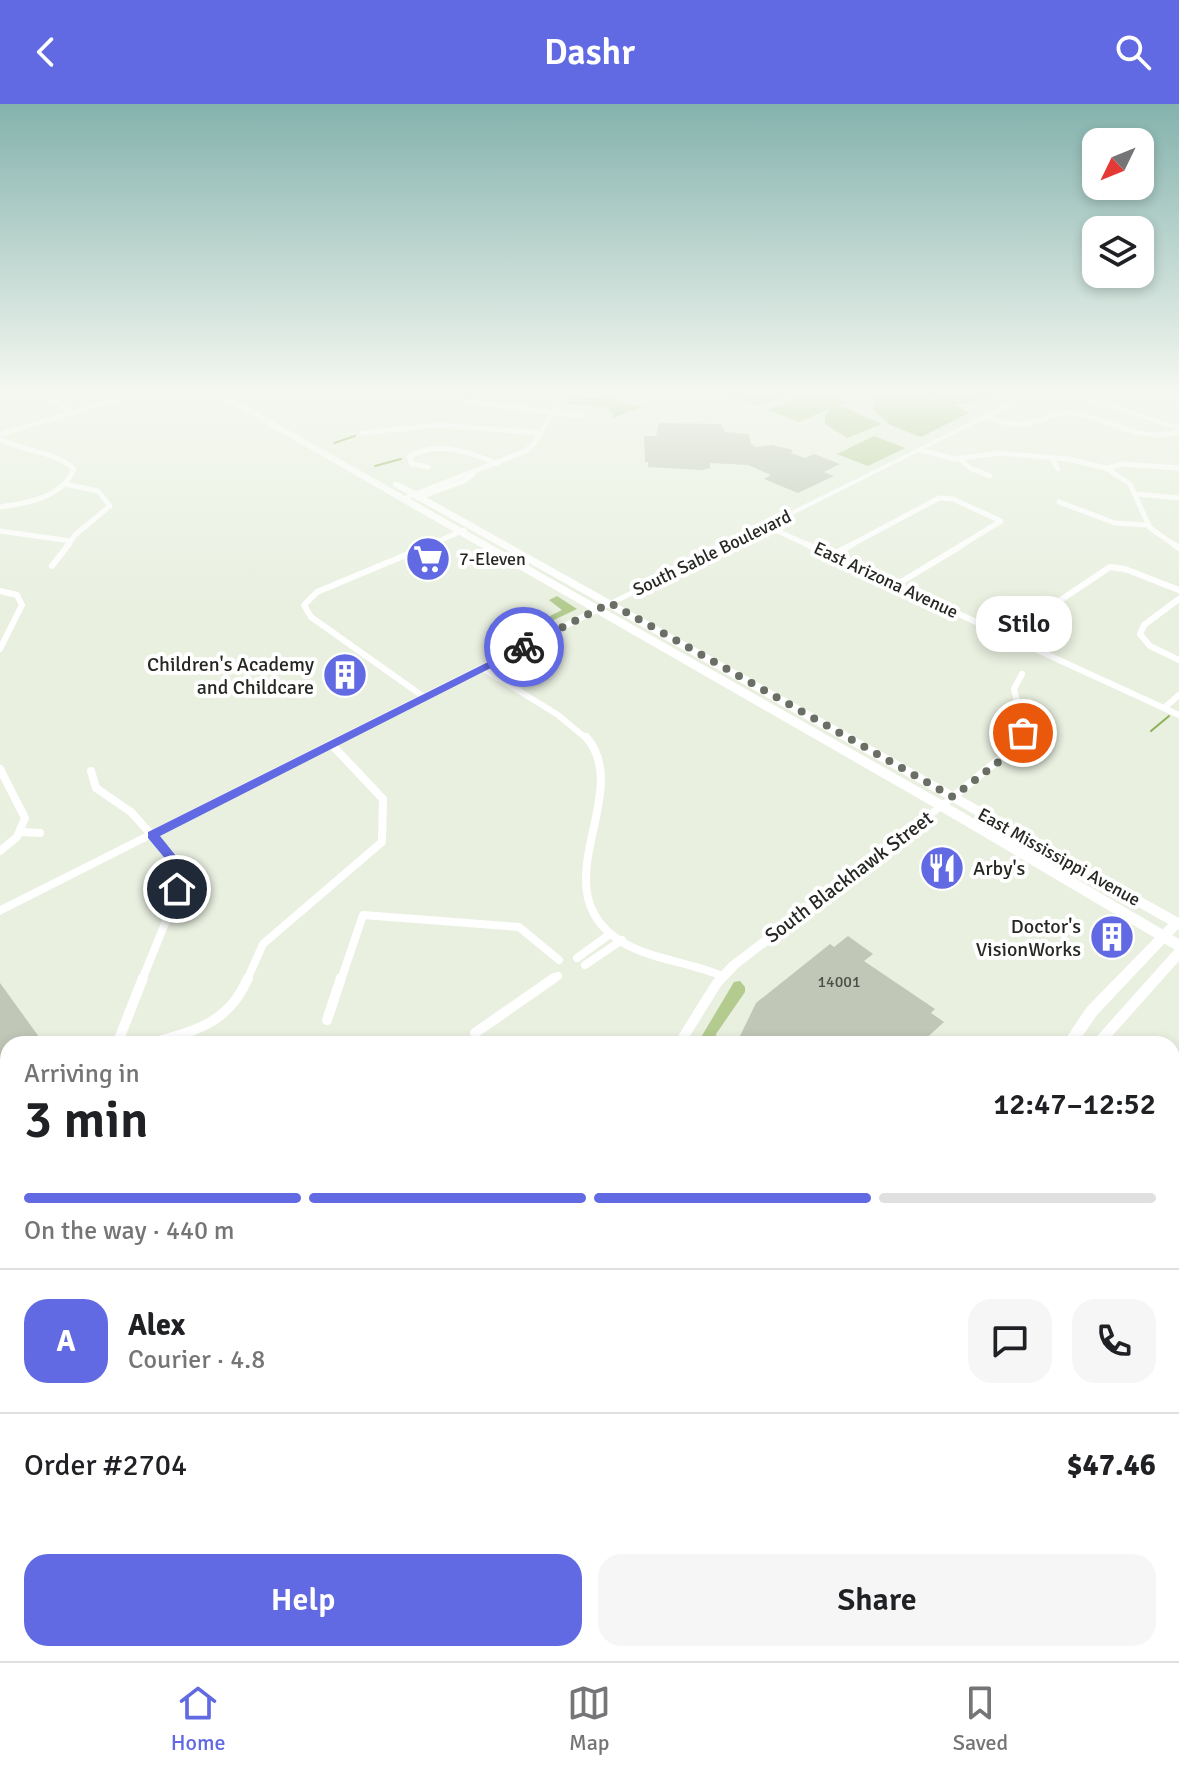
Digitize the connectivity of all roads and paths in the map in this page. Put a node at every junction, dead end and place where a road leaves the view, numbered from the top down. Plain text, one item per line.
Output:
1 (70, 463) edge
2 (347, 463) edge
3 (353, 463) edge
4 (411, 463) edge
5 (495, 463) edge
6 (501, 463) edge
7 (895, 463) edge
8 (964, 463) edge
9 (1052, 463) edge
10 (1079, 463) edge
11 (498, 464) junction
12 (428, 467) dead end
13 (1106, 468) junction
14 (1179, 468) edge
15 (1058, 469) dead end
16 (990, 476) dead end
17 (65, 484) junction
18 (1136, 494) junction
19 (412, 497) junction
20 (1179, 498) edge
21 (1059, 502) dead end
22 (0, 507) edge
23 (1147, 525) junction
24 (767, 526) junction
25 (472, 527) junction
26 (0, 531) edge
27 (460, 532) junction
28 (71, 541) junction
29 (1179, 548) edge
30 (832, 555) junction
31 (52, 566) dead end
32 (896, 585) junction
33 (1179, 590) edge
34 (0, 591) edge
35 (31, 595) dead end
36 (20, 598) junction
37 (1179, 599) edge
38 (604, 606) junction
39 (1007, 636) junction
40 (0, 649) edge
41 (1179, 660) edge
42 (482, 668) junction
43 (1022, 674) dead end
44 (1179, 695) edge
45 (424, 697) junction
46 (1164, 708) junction
47 (1179, 715) edge
48 (331, 744) junction
49 (0, 769) edge
50 (91, 771) dead end
51 (2, 782) edge
52 (947, 802) junction
53 (21, 832) junction
54 (40, 833) dead end
55 (152, 835) junction
56 (0, 851) edge
57 (0, 911) edge
58 (1178, 922) edge
59 (610, 934) junction
60 (1163, 936) junction
61 (622, 940) junction
62 (1179, 946) edge
63 (1179, 953) edge
64 (577, 958) dead end
65 (559, 960) dead end
66 (585, 965) dead end
67 (558, 976) dead end
68 (722, 976) junction
69 (327, 1020) dead end
70 (475, 1033) dead end
71 (120, 1036) edge
72 (180, 1036) edge
73 (684, 1036) edge
74 (1075, 1036) edge
75 (1104, 1036) edge

1 - 17 street
2 - 19 main road, East Mississippi Avenue
3 - 19 main road, East Mississippi Avenue
4 - 12 street
5 - 11 street
6 - 11 street
7 - 24 street, South Sable Boulevard
8 - 16 street
9 - 15 street
10 - 13 street
11 - 19 street
13 - 14 street
13 - 18 street
17 - 22 street
17 - 28 street
18 - 20 street
18 - 23 street
19 - 25 main road, East Mississippi Avenue
19 - 27 main road, East Mississippi Avenue
21 - 23 street
23 - 29 street
24 - 30 street, East Arizona Avenue
24 - 38 street, South Sable Boulevard
25 - 27 street
25 - 38 main road, East Mississippi Avenue
26 - 28 street
27 - 38 main road, East Mississippi Avenue
27 - 45 street
28 - 31 street
30 - 32 street, East Arizona Avenue
30 - 32 street
32 - 39 street, East Arizona Avenue
33 - 39 street
34 - 36 street
35 - 36 street
36 - 40 street
37 - 41 street
38 - 42 main road, South Sable Boulevard
38 - 52 main road, East Mississippi Avenue
39 - 46 street, East Arizona Avenue
42 - 45 main road, South Sable Boulevard
42 - 59 street
43 - 52 street, South Blackhawk Street
44 - 46 street
45 - 48 main road, South Sable Boulevard
46 - 47 street, East Arizona Avenue
48 - 55 main road, South Sable Boulevard
48 - 72 street
49 - 51 street
50 - 55 street
51 - 53 street
52 - 58 main road, East Mississippi Avenue
52 - 60 main road, East Mississippi Avenue
52 - 68 street, South Blackhawk Street
53 - 54 street
53 - 56 street
55 - 57 main road, South Sable Boulevard
55 - 71 street
58 - 60 main road
59 - 61 street
59 - 64 street
60 - 62 main road, East Mississippi Avenue
60 - 74 main road
61 - 66 street
61 - 68 street
63 - 75 main road
65 - 69 street
67 - 70 street
68 - 73 street, South Blackhawk Street

